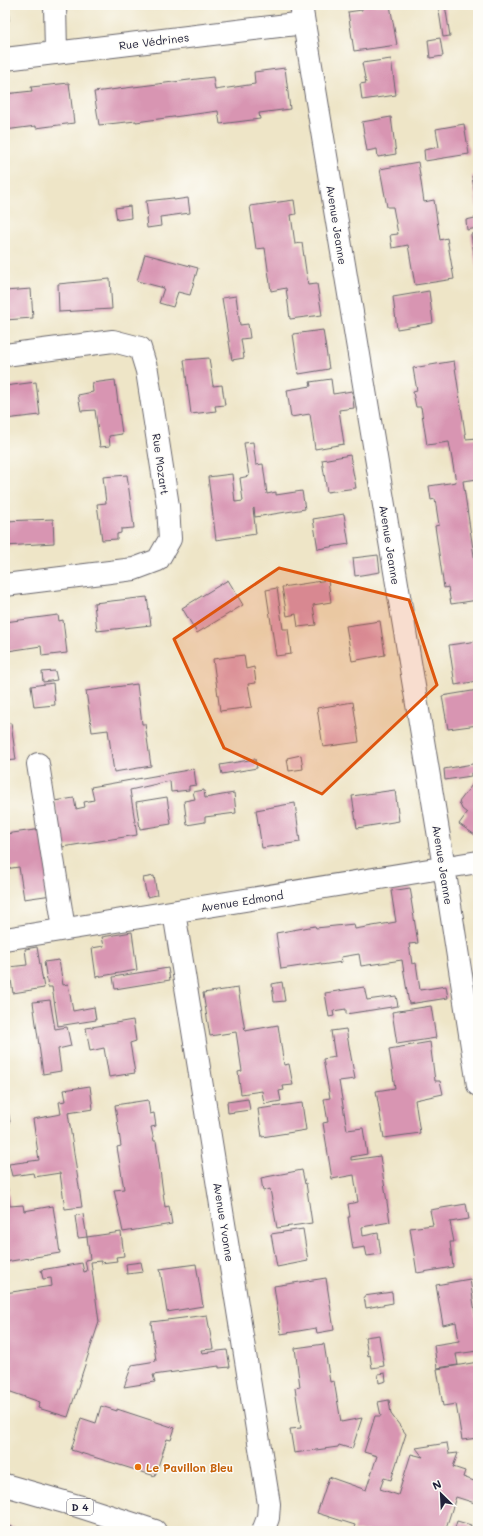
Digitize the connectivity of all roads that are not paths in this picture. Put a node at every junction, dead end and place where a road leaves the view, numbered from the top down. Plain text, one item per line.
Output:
1 (55, 5) edge
2 (302, 14) edge
3 (56, 53) junction
4 (5, 59) edge
5 (5, 355) edge
6 (5, 584) edge
7 (38, 764) dead end
8 (478, 862) edge
9 (444, 867) junction
10 (174, 912) junction
11 (64, 929) junction
12 (5, 939) edge
13 (478, 1085) edge
14 (5, 1485) edge
15 (110, 1524) edge
16 (155, 1531) edge
17 (263, 1531) edge

1 - 3 street
2 - 3 street, Rue Védrines
2 - 9 street, Avenue Jeanne
3 - 4 street, Rue Védrines
5 - 6 street, Rue Mozart
7 - 11 street
8 - 9 street, Avenue Edmond
9 - 10 street, Avenue Edmond
9 - 13 street, Avenue Jeanne
10 - 11 street, Avenue Edmond
10 - 17 street, Avenue Yvonne
11 - 12 street, Avenue Edmond
14 - 15 street, D 4
15 - 16 street, D 4

